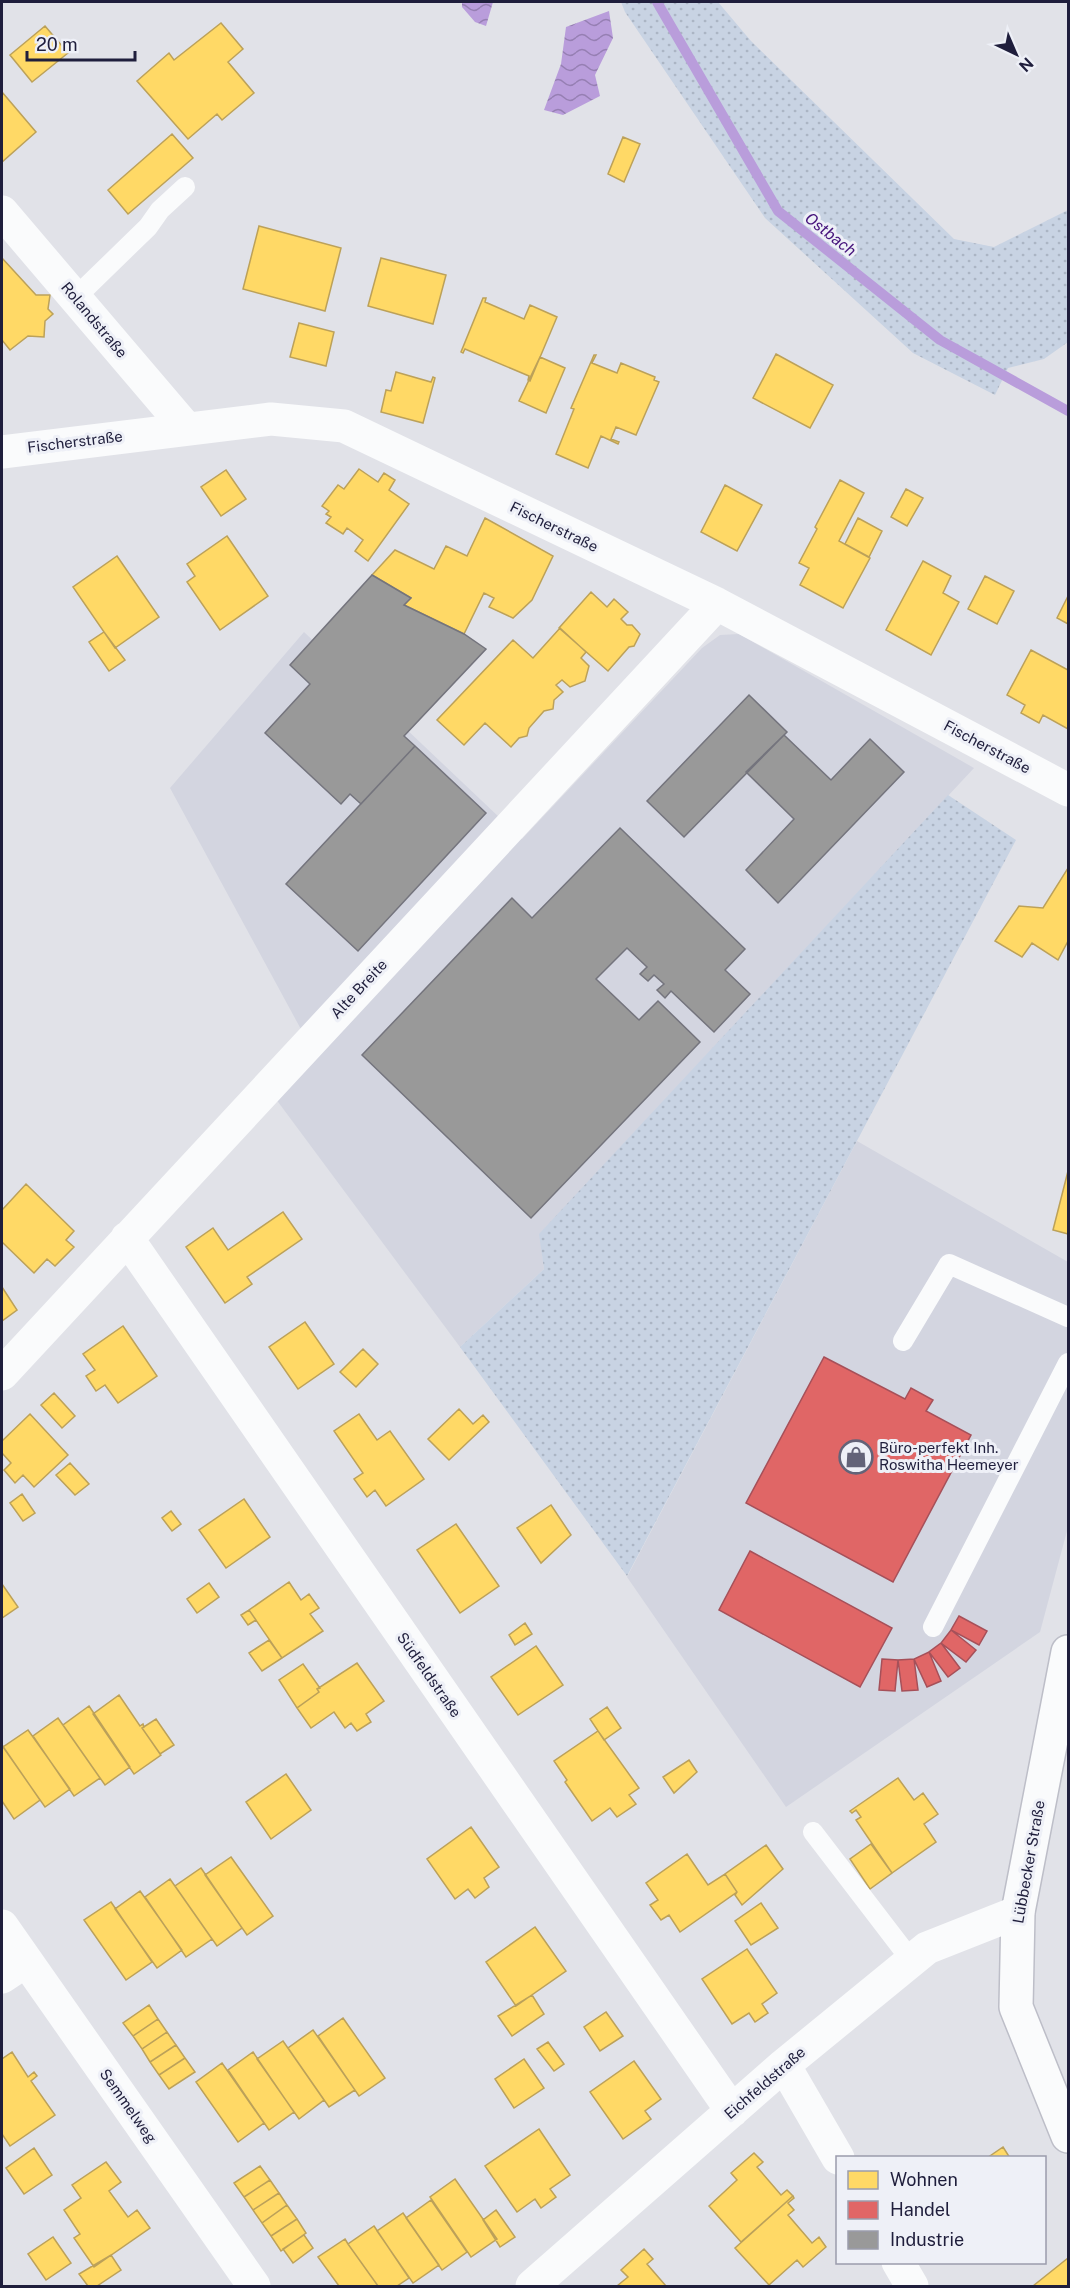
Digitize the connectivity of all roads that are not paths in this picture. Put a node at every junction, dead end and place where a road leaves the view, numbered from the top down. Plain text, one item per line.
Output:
1 (185, 187) dead end
2 (2, 212) edge
3 (75, 298) junction
4 (186, 428) junction
5 (2, 452) edge
6 (717, 604) junction
7 (1068, 789) edge
8 (127, 1238) junction
9 (1068, 1317) edge
10 (903, 1341) dead end
11 (1068, 1363) edge
12 (2, 1374) edge
13 (933, 1627) dead end
14 (1068, 1652) edge
15 (813, 1832) dead end
16 (1018, 1912) junction
17 (2, 1926) edge
18 (911, 1960) junction
19 (14, 1969) edge
20 (784, 2065) junction
21 (732, 2111) junction
22 (1068, 2136) edge
23 (837, 2156) edge
24 (899, 2264) edge
25 (254, 2286) edge
26 (532, 2286) edge
27 (912, 2286) edge

1 - 3 lane
2 - 3 street, Rolandstraße
3 - 4 street, Rolandstraße
4 - 5 street, Fischerstraße
4 - 6 street, Fischerstraße
6 - 7 street, Fischerstraße
6 - 8 street, Alte Breite
8 - 12 street, Alte Breite
8 - 21 street, Südfeldstraße
9 - 10 lane
11 - 13 lane
14 - 16 street, Lübbecker Straße
15 - 18 lane
16 - 18 street, Eichfeldstraße
16 - 22 street, Lübbecker Straße
17 - 19 street, Semmelweg
18 - 20 street, Eichfeldstraße
19 - 25 street, Semmelweg
20 - 21 street, Eichfeldstraße
20 - 23 street
21 - 26 street, Eichfeldstraße
24 - 27 street

